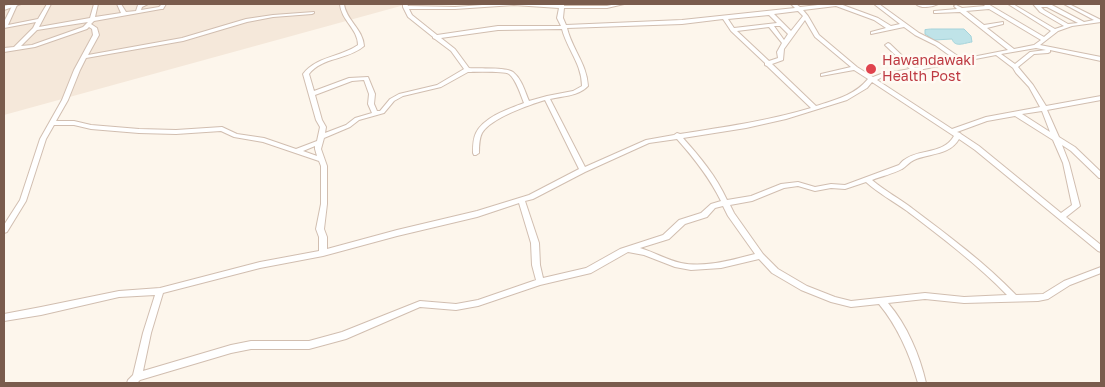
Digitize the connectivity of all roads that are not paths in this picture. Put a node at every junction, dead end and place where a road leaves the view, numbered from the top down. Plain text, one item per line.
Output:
1 (17, 4) edge
2 (49, 4) edge
3 (96, 4) edge
4 (119, 4) edge
5 (146, 4) edge
6 (164, 4) edge
7 (342, 4) edge
8 (514, 4) edge
9 (622, 4) edge
10 (793, 4) edge
11 (878, 4) edge
12 (918, 4) edge
13 (936, 4) edge
14 (1010, 4) edge
15 (1066, 4) edge
16 (405, 5) edge
17 (562, 5) edge
18 (988, 5) edge
19 (1037, 5) edge
20 (430, 6) edge
21 (4, 8) edge
22 (800, 9) junction
23 (959, 9) junction
24 (138, 12) junction
25 (936, 12) dead end
26 (312, 13) dead end
27 (770, 13) junction
28 (124, 14) junction
29 (758, 15) junction
30 (806, 16) junction
31 (725, 18) junction
32 (39, 20) junction
33 (1101, 21) edge
34 (91, 22) junction
35 (1001, 23) dead end
36 (1084, 23) junction
37 (780, 24) junction
38 (768, 25) junction
39 (904, 25) junction
40 (565, 26) junction
41 (1068, 26) junction
42 (4, 27) edge
43 (982, 27) junction
44 (890, 28) junction
45 (35, 29) junction
46 (733, 30) junction
47 (1055, 31) junction
48 (873, 33) dead end
49 (792, 35) junction
50 (435, 37) junction
51 (1043, 39) junction
52 (784, 42) junction
53 (888, 45) dead end
54 (16, 48) junction
55 (1032, 49) junction
56 (4, 50) edge
57 (1012, 50) junction
58 (997, 54) junction
59 (84, 57) junction
60 (1101, 59) edge
61 (960, 60) junction
62 (767, 64) junction
63 (1015, 67) junction
64 (855, 68) junction
65 (913, 69) junction
66 (467, 70) junction
67 (823, 75) dead end
68 (871, 80) junction
69 (312, 94) junction
70 (547, 98) junction
71 (1101, 98) edge
72 (527, 104) junction
73 (1043, 107) junction
74 (815, 108) junction
75 (1015, 113) junction
76 (375, 114) junction
77 (52, 123) junction
78 (955, 132) junction
79 (677, 135) junction
80 (1055, 139) junction
81 (319, 140) junction
82 (299, 150) junction
83 (476, 153) dead end
84 (322, 160) junction
85 (583, 170) junction
86 (1101, 176) edge
87 (867, 179) junction
88 (521, 200) junction
89 (725, 203) junction
90 (1062, 216) junction
91 (4, 230) edge
92 (1101, 249) edge
93 (630, 250) junction
94 (323, 253) junction
95 (760, 256) junction
96 (1101, 270) edge
97 (540, 282) junction
98 (160, 291) junction
99 (1015, 299) junction
100 (881, 301) junction
101 (4, 317) edge
102 (134, 380) edge
103 (922, 383) edge

1 - 21 street
1 - 42 street
2 - 32 street
3 - 34 street
4 - 28 street
5 - 24 street
6 - 24 street
7 - 69 street
8 - 17 street
8 - 20 street
9 - 17 street
10 - 22 street
11 - 39 street
12 - 13 street
14 - 47 street
15 - 33 street
16 - 20 street
16 - 50 street
17 - 40 street
18 - 23 street
18 - 51 street
19 - 36 street
19 - 41 street
22 - 27 street
22 - 30 street
22 - 44 street
23 - 25 street
23 - 43 street
24 - 28 street
26 - 59 street
27 - 29 street
27 - 37 street
28 - 34 street
29 - 31 street
29 - 38 street
30 - 49 street
30 - 64 street
31 - 40 street
31 - 46 street
32 - 42 street
32 - 45 street
33 - 36 street
34 - 45 street
34 - 54 street
34 - 59 street
35 - 43 street
36 - 41 street
37 - 38 street
37 - 49 street
38 - 46 street
38 - 52 street
39 - 44 street
39 - 61 street
40 - 50 street
40 - 70 street
41 - 47 street
43 - 57 street
44 - 48 street
45 - 54 street
46 - 62 street
47 - 51 street
49 - 52 street
50 - 66 street
51 - 55 street
52 - 62 street
53 - 65 street
54 - 56 street
55 - 57 street
55 - 60 street
55 - 63 street
57 - 58 street
58 - 61 street
58 - 63 street
59 - 77 street
61 - 65 street
62 - 74 street
63 - 73 street
64 - 67 street
64 - 68 street
65 - 68 street
66 - 72 street
66 - 76 street
68 - 74 street
68 - 78 street
69 - 76 street
69 - 81 street
70 - 72 street
70 - 85 street
71 - 73 street
72 - 83 street
73 - 75 street
73 - 80 street
74 - 79 street
75 - 78 street
75 - 80 street
76 - 81 street
77 - 82 street
77 - 91 street
78 - 87 street
78 - 90 street
79 - 85 street
79 - 89 street
80 - 86 street
80 - 90 street
81 - 82 street
81 - 84 street
82 - 84 street
84 - 94 street
85 - 88 street
87 - 89 street
87 - 99 street
88 - 94 street
88 - 97 street
89 - 93 street
89 - 95 street
90 - 92 street
93 - 95 street
93 - 97 street
94 - 98 street
95 - 100 street
96 - 99 street
97 - 102 street
98 - 101 street
98 - 102 street
99 - 100 street
100 - 103 street

